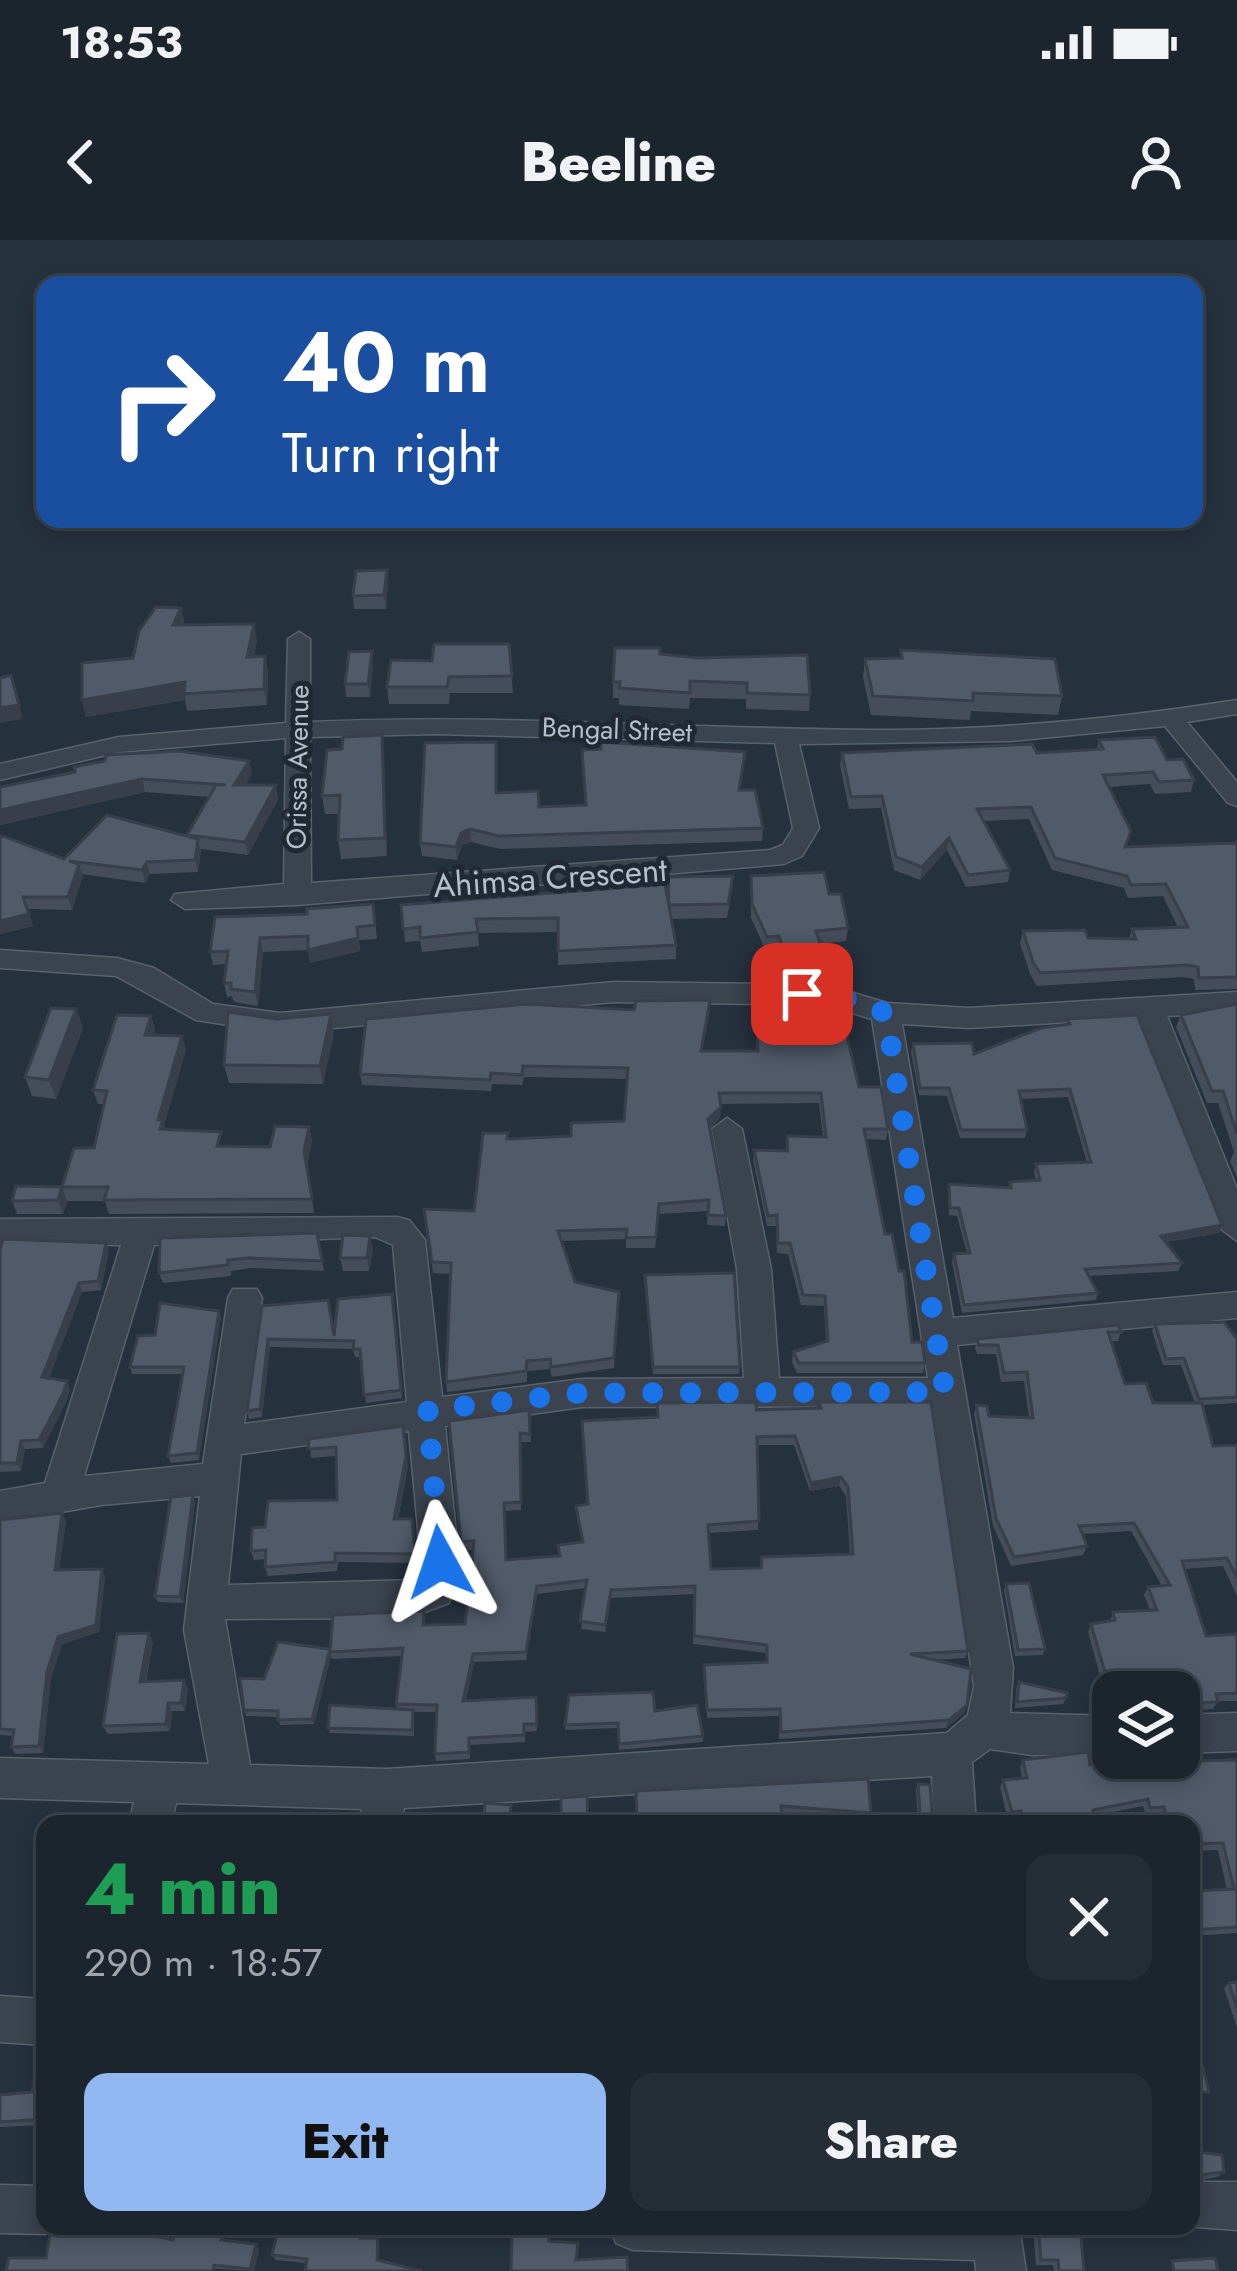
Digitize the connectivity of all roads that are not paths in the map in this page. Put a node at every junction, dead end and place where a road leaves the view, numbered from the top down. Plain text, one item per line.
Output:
1 (299, 639) dead end
2 (1237, 707) edge
3 (1173, 720) junction
4 (300, 730) junction
5 (785, 735) junction
6 (0, 772) edge
7 (1237, 799) edge
8 (297, 896) junction
9 (185, 900) dead end
10 (0, 959) edge
11 (1237, 1002) edge
12 (1150, 1010) junction
13 (886, 1013) junction
14 (727, 1130) dead end
15 (1237, 1229) edge
16 (0, 1231) edge
17 (141, 1233) junction
18 (245, 1298) dead end
19 (1237, 1305) edge
20 (936, 1333) junction
21 (763, 1392) junction
22 (945, 1392) junction
23 (428, 1410) junction
24 (225, 1459) junction
25 (60, 1496) junction
26 (0, 1508) edge
27 (207, 1602) junction
28 (986, 1729) junction
29 (1237, 1732) edge
30 (1200, 1733) edge
31 (1092, 1735) edge
32 (951, 1753) junction
33 (0, 1778) edge
34 (160, 1779) junction
35 (233, 1782) junction
36 (383, 1807) edge
37 (152, 1815) edge
38 (955, 1815) edge
39 (0, 2019) edge
40 (36, 2021) edge
41 (1200, 2206) edge
42 (1237, 2206) edge
43 (0, 2209) edge
44 (36, 2210) edge
45 (815, 2235) edge
46 (997, 2244) edge

1 - 4 street, Orissa Avenue
2 - 3 street, Bengal Street
3 - 5 street, Bengal Street
3 - 7 street
4 - 5 street, Bengal Street
4 - 6 street, Bengal Street
4 - 8 street, Orissa Avenue
5 - 8 street, Ahimsa Crescent
8 - 9 street, Ahimsa Crescent
10 - 13 street
11 - 12 street
12 - 13 street
12 - 15 street
13 - 20 street
14 - 21 street
16 - 17 street
17 - 23 street
17 - 25 street
18 - 24 street
19 - 20 street
20 - 22 street
21 - 22 street
21 - 23 street
22 - 28 street
23 - 24 street
23 - 27 street
24 - 25 street
24 - 27 street
25 - 26 street
27 - 35 street
28 - 31 street
28 - 32 street
29 - 30 street
32 - 36 street
32 - 38 street
33 - 34 street
34 - 35 street
34 - 37 street
35 - 36 street
39 - 40 street
41 - 42 street
43 - 44 street
45 - 46 street

